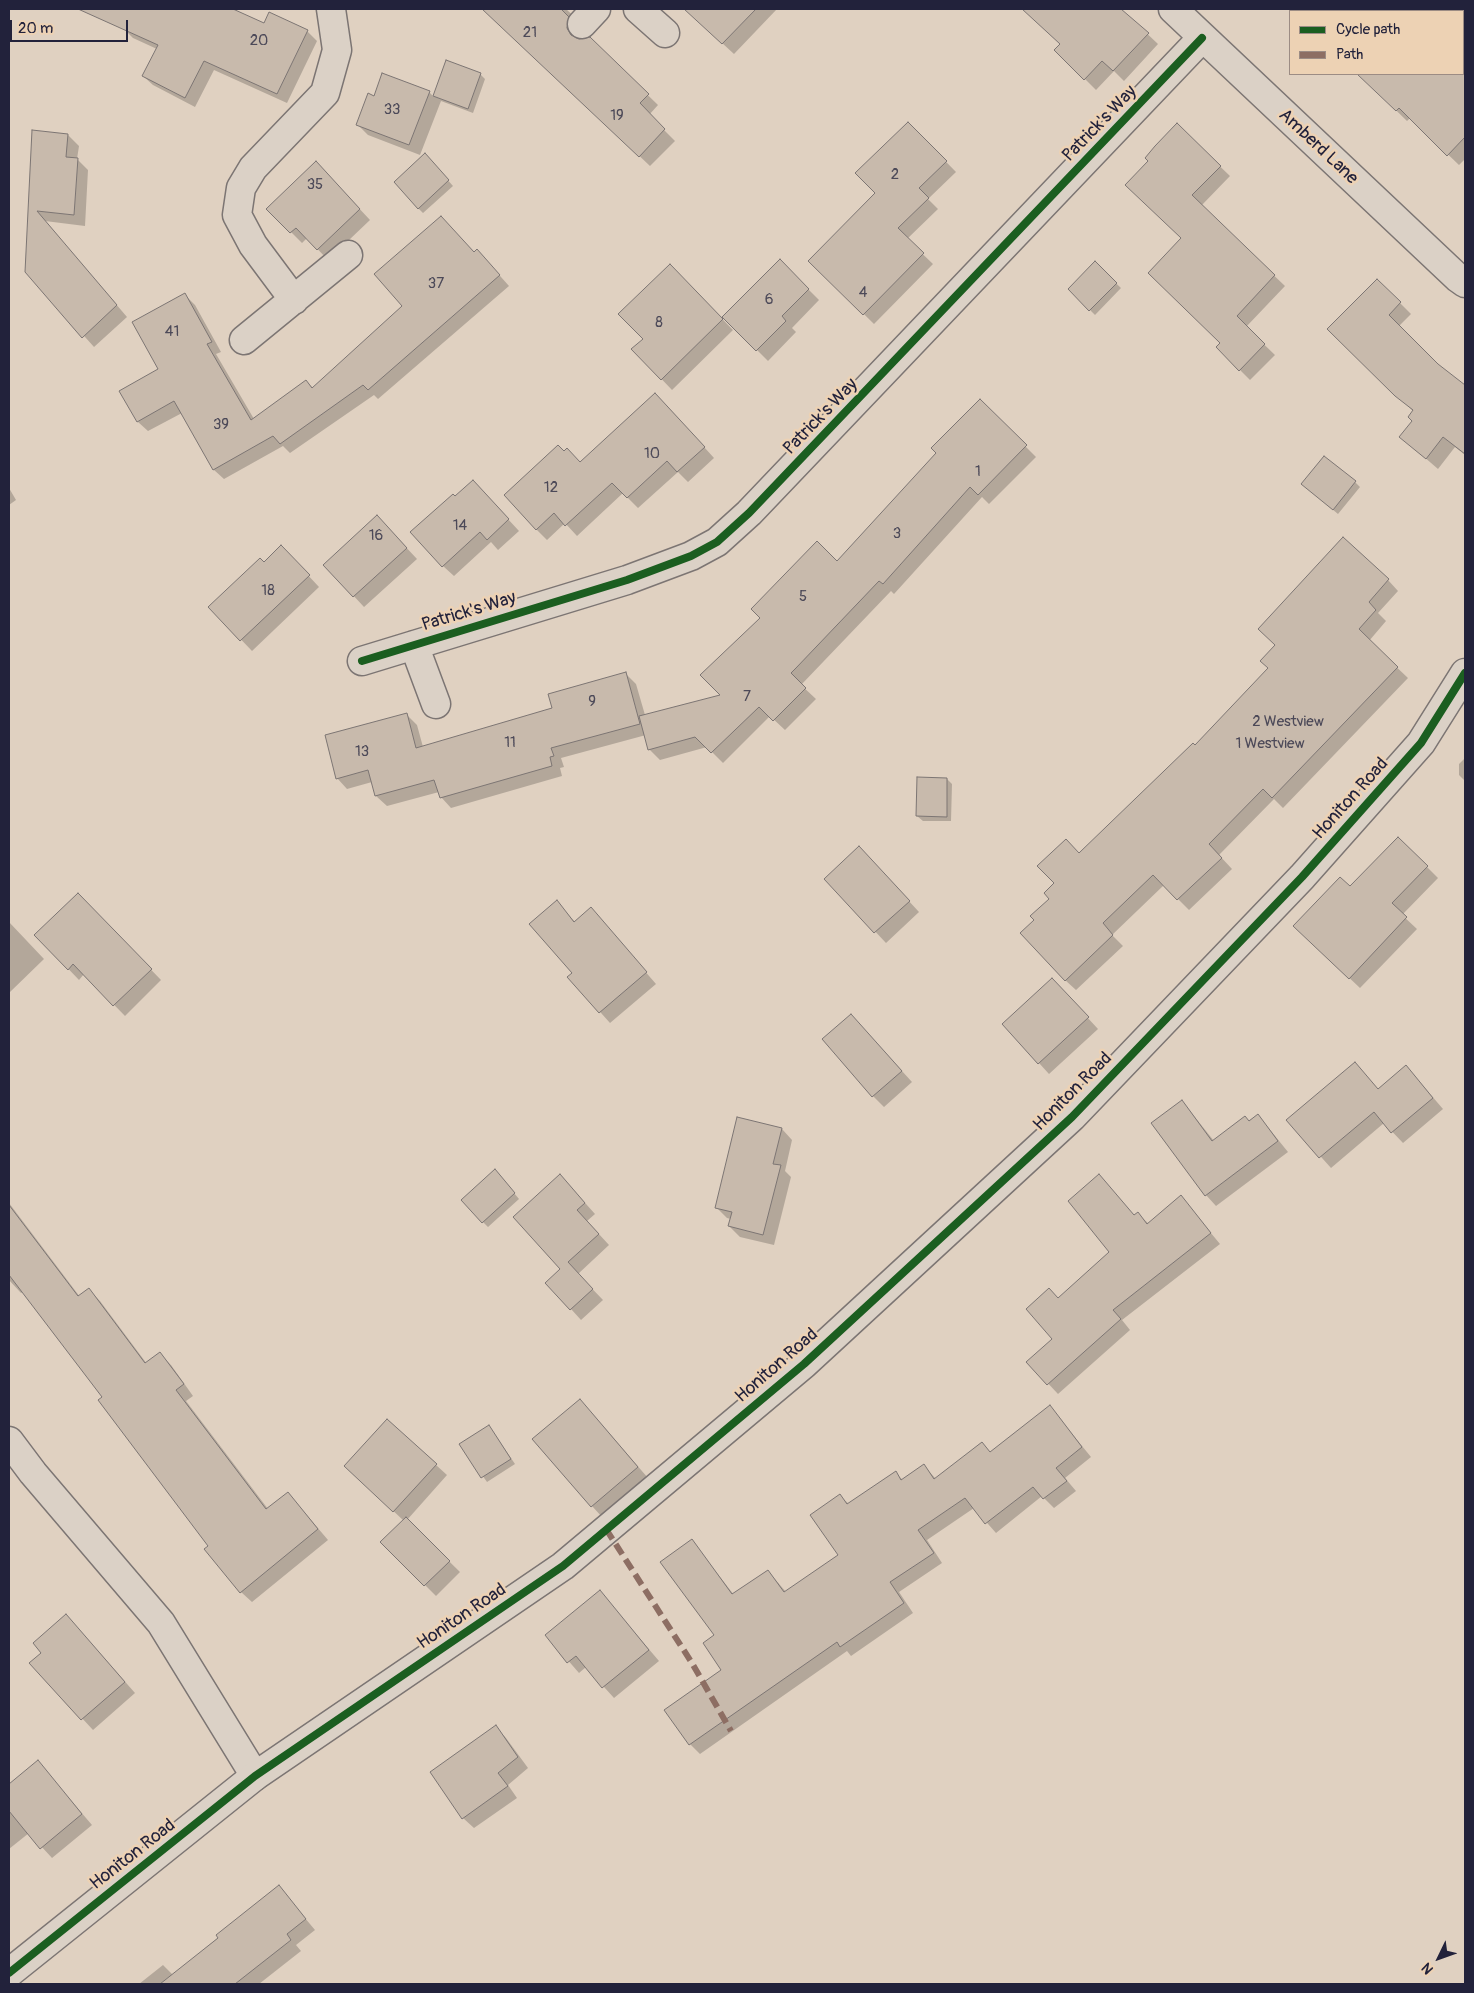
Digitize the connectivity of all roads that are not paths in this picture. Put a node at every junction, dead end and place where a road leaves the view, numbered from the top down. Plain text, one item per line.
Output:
1 (331, 9) edge
2 (638, 9) edge
3 (1173, 9) edge
4 (665, 33) dead end
5 (1202, 38) junction
6 (348, 255) dead end
7 (1465, 282) edge
8 (294, 300) junction
9 (244, 340) dead end
10 (414, 645) junction
11 (362, 662) dead end
12 (1465, 673) edge
13 (436, 704) dead end
14 (9, 1441) edge
15 (255, 1776) junction
16 (9, 1973) edge

1 - 8 street
2 - 4 street
3 - 5 street, Amberd Lane
5 - 7 street, Amberd Lane
5 - 10 street, Patrick's Way
6 - 8 street
8 - 9 street
10 - 11 street, Patrick's Way
10 - 13 street, Patrick's Way
12 - 15 street, Honiton Road
14 - 15 street
15 - 16 street, Honiton Road

